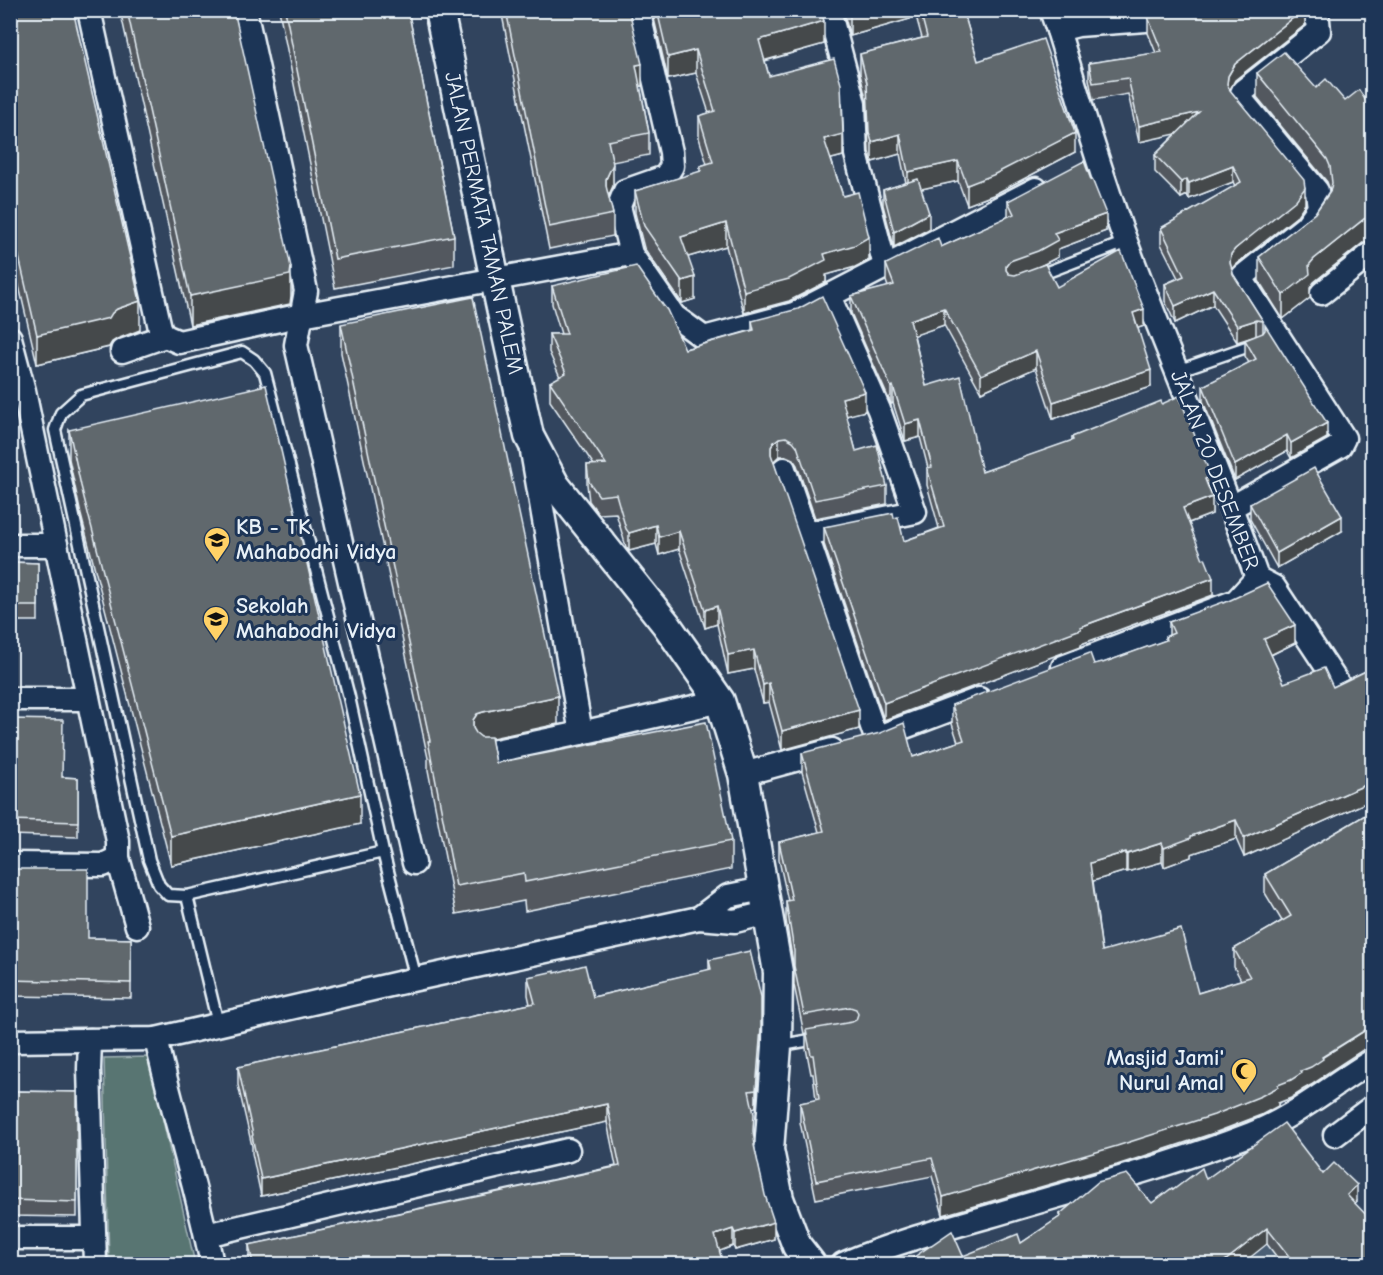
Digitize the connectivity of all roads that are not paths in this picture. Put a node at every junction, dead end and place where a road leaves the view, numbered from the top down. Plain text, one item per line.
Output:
1 (88, 10) edge
2 (245, 10) edge
3 (440, 10) edge
4 (638, 10) edge
5 (829, 10) edge
6 (1171, 10) edge
7 (1310, 10) edge
8 (1054, 20) edge
9 (1076, 167) junction
10 (1126, 242) junction
11 (1372, 253) edge
12 (631, 254) junction
13 (885, 266) junction
14 (495, 280) junction
15 (1024, 281) edge
16 (1322, 293) dead end
17 (829, 296) junction
18 (302, 315) junction
19 (165, 336) junction
20 (10, 338) edge
21 (1258, 343) edge
22 (122, 351) dead end
23 (1177, 371) junction
24 (17, 391) edge
25 (529, 436) junction
26 (784, 469) dead end
27 (1232, 507) junction
28 (806, 534) junction
29 (10, 545) edge
30 (56, 545) junction
31 (1257, 578) junction
32 (1040, 676) edge
33 (1340, 687) edge
34 (996, 692) edge
35 (10, 699) edge
36 (88, 699) junction
37 (720, 700) junction
38 (581, 733) junction
39 (876, 738) junction
40 (486, 753) edge
41 (743, 774) junction
42 (383, 852) junction
43 (118, 858) junction
44 (414, 863) dead end
45 (10, 864) edge
46 (187, 896) junction
47 (765, 901) junction
48 (137, 926) dead end
49 (416, 979) junction
50 (218, 1024) junction
51 (830, 1037) edge
52 (156, 1039) junction
53 (90, 1040) junction
54 (10, 1041) edge
55 (777, 1046) junction
56 (1372, 1061) edge
57 (1372, 1107) edge
58 (1335, 1135) dead end
59 (568, 1150) dead end
60 (206, 1235) junction
61 (10, 1238) edge
62 (94, 1238) junction
63 (95, 1264) edge
64 (212, 1264) edge
65 (811, 1264) edge
66 (843, 1264) edge

1 - 19 street
2 - 18 street
3 - 14 street, JALAN PERMATA TAMAN PALEM
4 - 12 street
5 - 13 street
6 - 8 street
7 - 27 street
8 - 9 street, JALAN 20 DESEMBER
9 - 10 street, JALAN 20 DESEMBER
9 - 13 street
10 - 15 lane
10 - 23 street, JALAN 20 DESEMBER
11 - 16 street
12 - 14 street
12 - 17 street
13 - 17 street
14 - 18 street
14 - 25 street, JALAN PERMATA TAMAN PALEM
17 - 28 street
18 - 19 street
18 - 44 street
19 - 22 street
20 - 24 street
21 - 23 lane
23 - 27 street, JALAN 20 DESEMBER
24 - 30 street
25 - 37 street, JALAN PERMATA TAMAN PALEM
25 - 38 street
26 - 28 street
27 - 31 street, JALAN 20 DESEMBER
28 - 39 street
29 - 30 street
30 - 36 street
31 - 32 street, JALAN 20 DESEMBER
31 - 33 street
34 - 39 street
35 - 36 street
36 - 43 street
37 - 38 street
37 - 41 street, JALAN PERMATA TAMAN PALEM
38 - 40 street
39 - 41 street
41 - 47 street
42 - 46 lane
42 - 46 lane
42 - 49 lane
43 - 45 street
43 - 48 street
46 - 50 lane
47 - 49 street
47 - 55 street
49 - 50 street
50 - 52 street
51 - 55 lane
52 - 53 street
52 - 60 street
53 - 54 street
53 - 62 street
55 - 65 street
56 - 66 street
57 - 58 street
59 - 60 street
60 - 64 street
61 - 62 street
62 - 63 street

